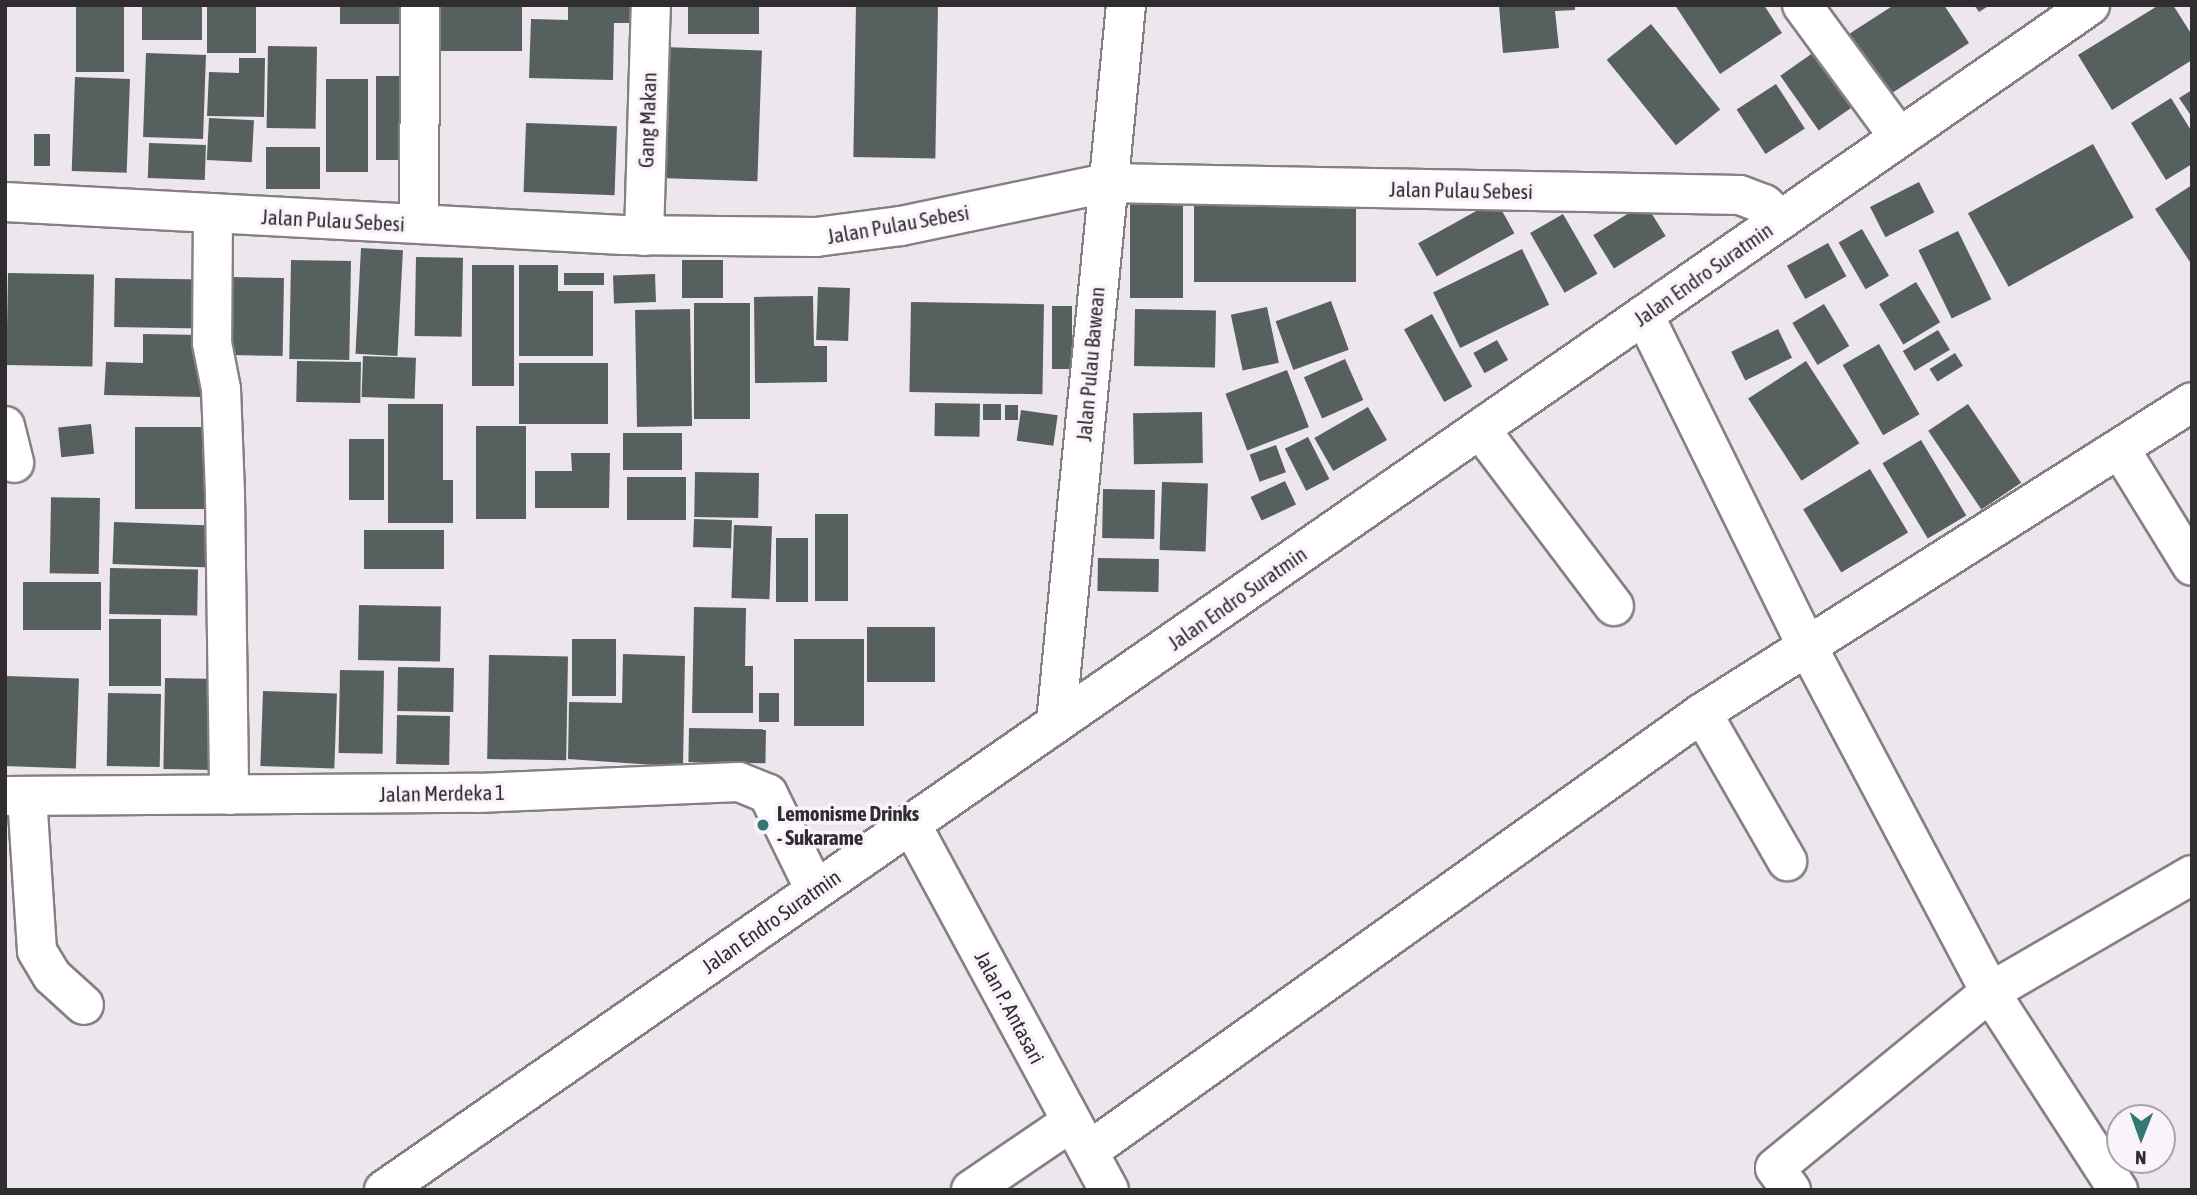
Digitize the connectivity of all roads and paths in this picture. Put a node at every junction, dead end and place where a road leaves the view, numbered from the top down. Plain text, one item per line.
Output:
1 (420, 5) edge
2 (651, 5) edge
3 (1126, 5) edge
4 (1802, 5) edge
5 (2086, 6) edge
6 (1899, 137) junction
7 (1107, 183) junction
8 (5, 202) edge
9 (213, 213) junction
10 (1781, 220) junction
11 (419, 224) junction
12 (643, 236) junction
13 (1644, 315) junction
14 (2192, 402) edge
15 (5, 426) edge
16 (1480, 429) junction
17 (2120, 449) junction
18 (14, 463) dead end
19 (2192, 566) edge
20 (1614, 606) dead end
21 (1806, 645) junction
22 (1702, 713) junction
23 (1056, 723) junction
24 (229, 795) junction
25 (16, 796) edge
26 (911, 824) junction
27 (1787, 861) dead end
28 (2192, 875) edge
29 (815, 890) junction
30 (1990, 992) junction
31 (84, 1005) dead end
32 (1080, 1136) junction
33 (384, 1190) edge
34 (971, 1190) edge
35 (1109, 1190) edge
36 (1791, 1190) edge
37 (2118, 1190) edge

1 - 11 street
2 - 12 street, Gang Makan
3 - 7 street, Jalan Pulau Bawean
4 - 6 street
5 - 6 street, Jalan Endro Suratmin
6 - 10 street, Jalan Endro Suratmin
7 - 10 street, Jalan Pulau Sebesi
7 - 12 street, Jalan Pulau Sebesi
7 - 23 street, Jalan Pulau Bawean
8 - 9 street, Jalan Pulau Sebesi
9 - 11 street, Jalan Pulau Sebesi
9 - 24 street
10 - 13 street, Jalan Endro Suratmin
11 - 12 street, Jalan Pulau Sebesi
13 - 16 street, Jalan Endro Suratmin
13 - 21 street
14 - 17 street
15 - 18 street
16 - 20 street
16 - 23 street, Jalan Endro Suratmin
17 - 19 street
17 - 21 street
21 - 22 street
21 - 30 street
22 - 27 street
22 - 32 street
23 - 26 street, Jalan Endro Suratmin
24 - 25 street, Jalan Merdeka 1
24 - 29 street, Jalan Merdeka 1
25 - 31 street
26 - 29 street, Jalan Endro Suratmin
26 - 32 street, Jalan P. Antasari
28 - 30 street
29 - 33 street, Jalan Endro Suratmin
30 - 36 street
30 - 37 street
32 - 34 street
32 - 35 street, Jalan P. Antasari

